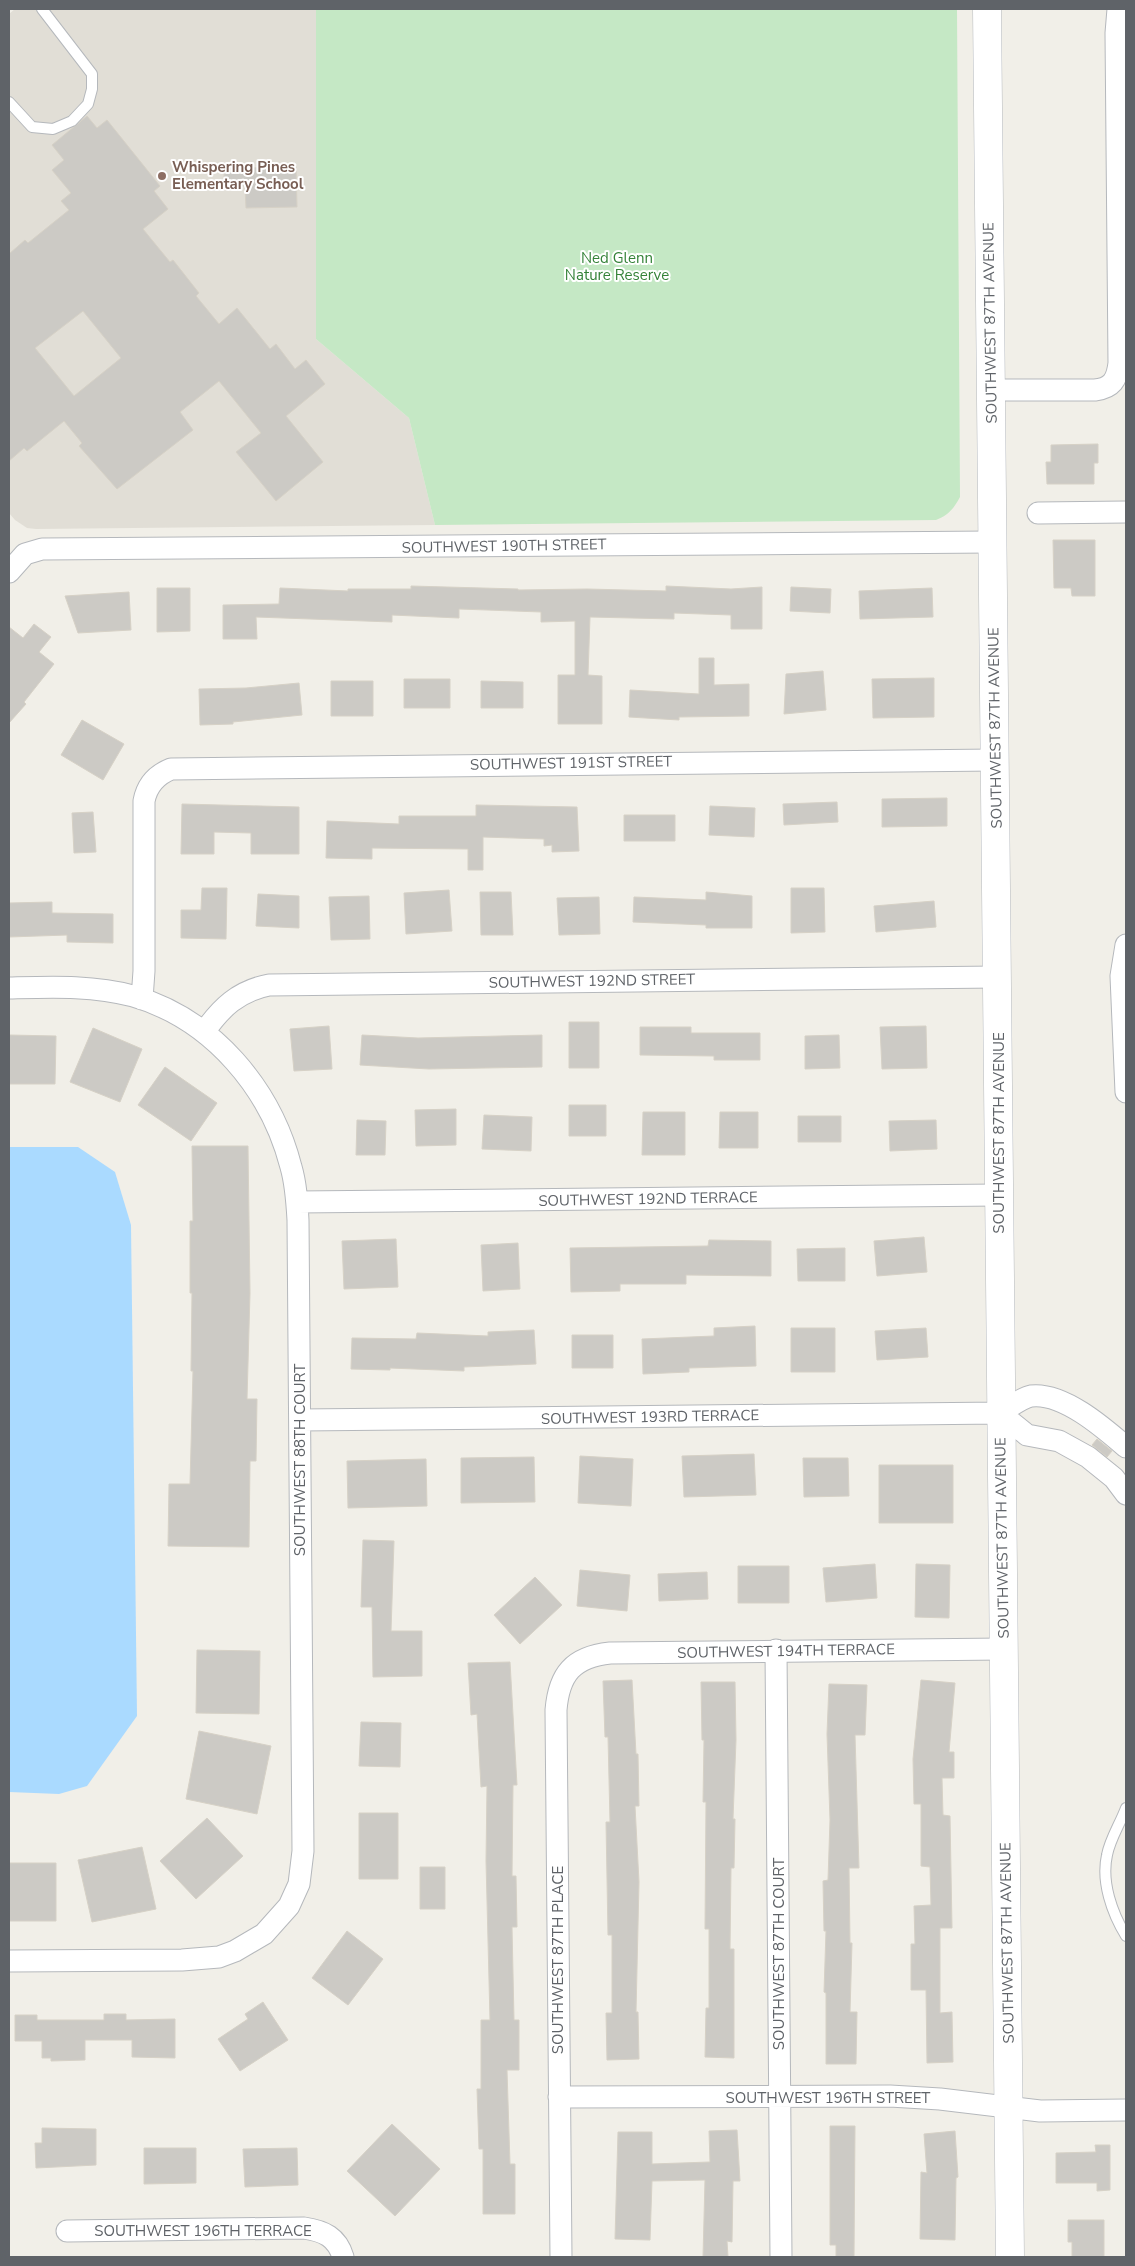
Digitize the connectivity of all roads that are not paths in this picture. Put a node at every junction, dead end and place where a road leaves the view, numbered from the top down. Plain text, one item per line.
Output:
1 (42, 9) edge
2 (987, 9) edge
3 (1118, 9) edge
4 (9, 102) edge
5 (990, 390) junction
6 (1126, 512) edge
7 (1038, 513) dead end
8 (992, 542) junction
9 (12, 559) edge
10 (995, 760) junction
11 (1126, 945) edge
12 (998, 977) junction
13 (9, 988) edge
14 (142, 999) junction
15 (204, 1032) junction
16 (1126, 1092) edge
17 (999, 1195) junction
18 (297, 1202) junction
19 (1000, 1413) junction
20 (1089, 1417) junction
21 (300, 1420) junction
22 (1126, 1446) edge
23 (1072, 1447) junction
24 (1124, 1485) edge
25 (1004, 1649) junction
26 (776, 1650) junction
27 (572, 1666) joint
28 (1126, 1808) edge
29 (1126, 1936) edge
30 (9, 1961) edge
31 (559, 2098) junction
32 (780, 2098) junction
33 (1009, 2107) junction
34 (1126, 2110) edge
35 (67, 2231) dead end
36 (340, 2249) edge
37 (561, 2257) edge
38 (781, 2257) edge
39 (1010, 2257) edge

1 - 4 lane
2 - 5 street, SOUTHWEST 87TH AVENUE
3 - 5 street
5 - 8 street, SOUTHWEST 87TH AVENUE
6 - 7 street
8 - 9 street, SOUTHWEST 190TH STREET
8 - 10 street, SOUTHWEST 87TH AVENUE
10 - 12 street, SOUTHWEST 87TH AVENUE
10 - 14 street, SOUTHWEST 191ST STREET
11 - 16 street
12 - 15 street, SOUTHWEST 192ND STREET
12 - 17 street, SOUTHWEST 87TH AVENUE
13 - 14 street, SOUTHWEST 88TH COURT
14 - 15 street, SOUTHWEST 88TH COURT
15 - 18 street, SOUTHWEST 88TH COURT
17 - 18 street, SOUTHWEST 192ND TERRACE
17 - 19 street, SOUTHWEST 87TH AVENUE
18 - 21 street, SOUTHWEST 88TH COURT
19 - 20 street
19 - 21 street, SOUTHWEST 193RD TERRACE
19 - 23 street
19 - 25 street, SOUTHWEST 87TH AVENUE
20 - 22 street
20 - 23 street
21 - 30 street, SOUTHWEST 88TH COURT
23 - 24 street
25 - 26 street, SOUTHWEST 194TH TERRACE
25 - 33 street, SOUTHWEST 87TH AVENUE
26 - 27 street, SOUTHWEST 194TH TERRACE
26 - 32 street, SOUTHWEST 87TH COURT
27 - 31 street, SOUTHWEST 87TH PLACE
28 - 29 lane
31 - 32 street, SOUTHWEST 196TH STREET
31 - 37 street, SOUTHWEST 87TH PLACE
32 - 33 street, SOUTHWEST 196TH STREET
32 - 38 street, SOUTHWEST 87TH COURT
33 - 34 street, SOUTHWEST 196TH STREET
33 - 39 street, SOUTHWEST 87TH AVENUE
35 - 36 street, SOUTHWEST 196TH TERRACE

